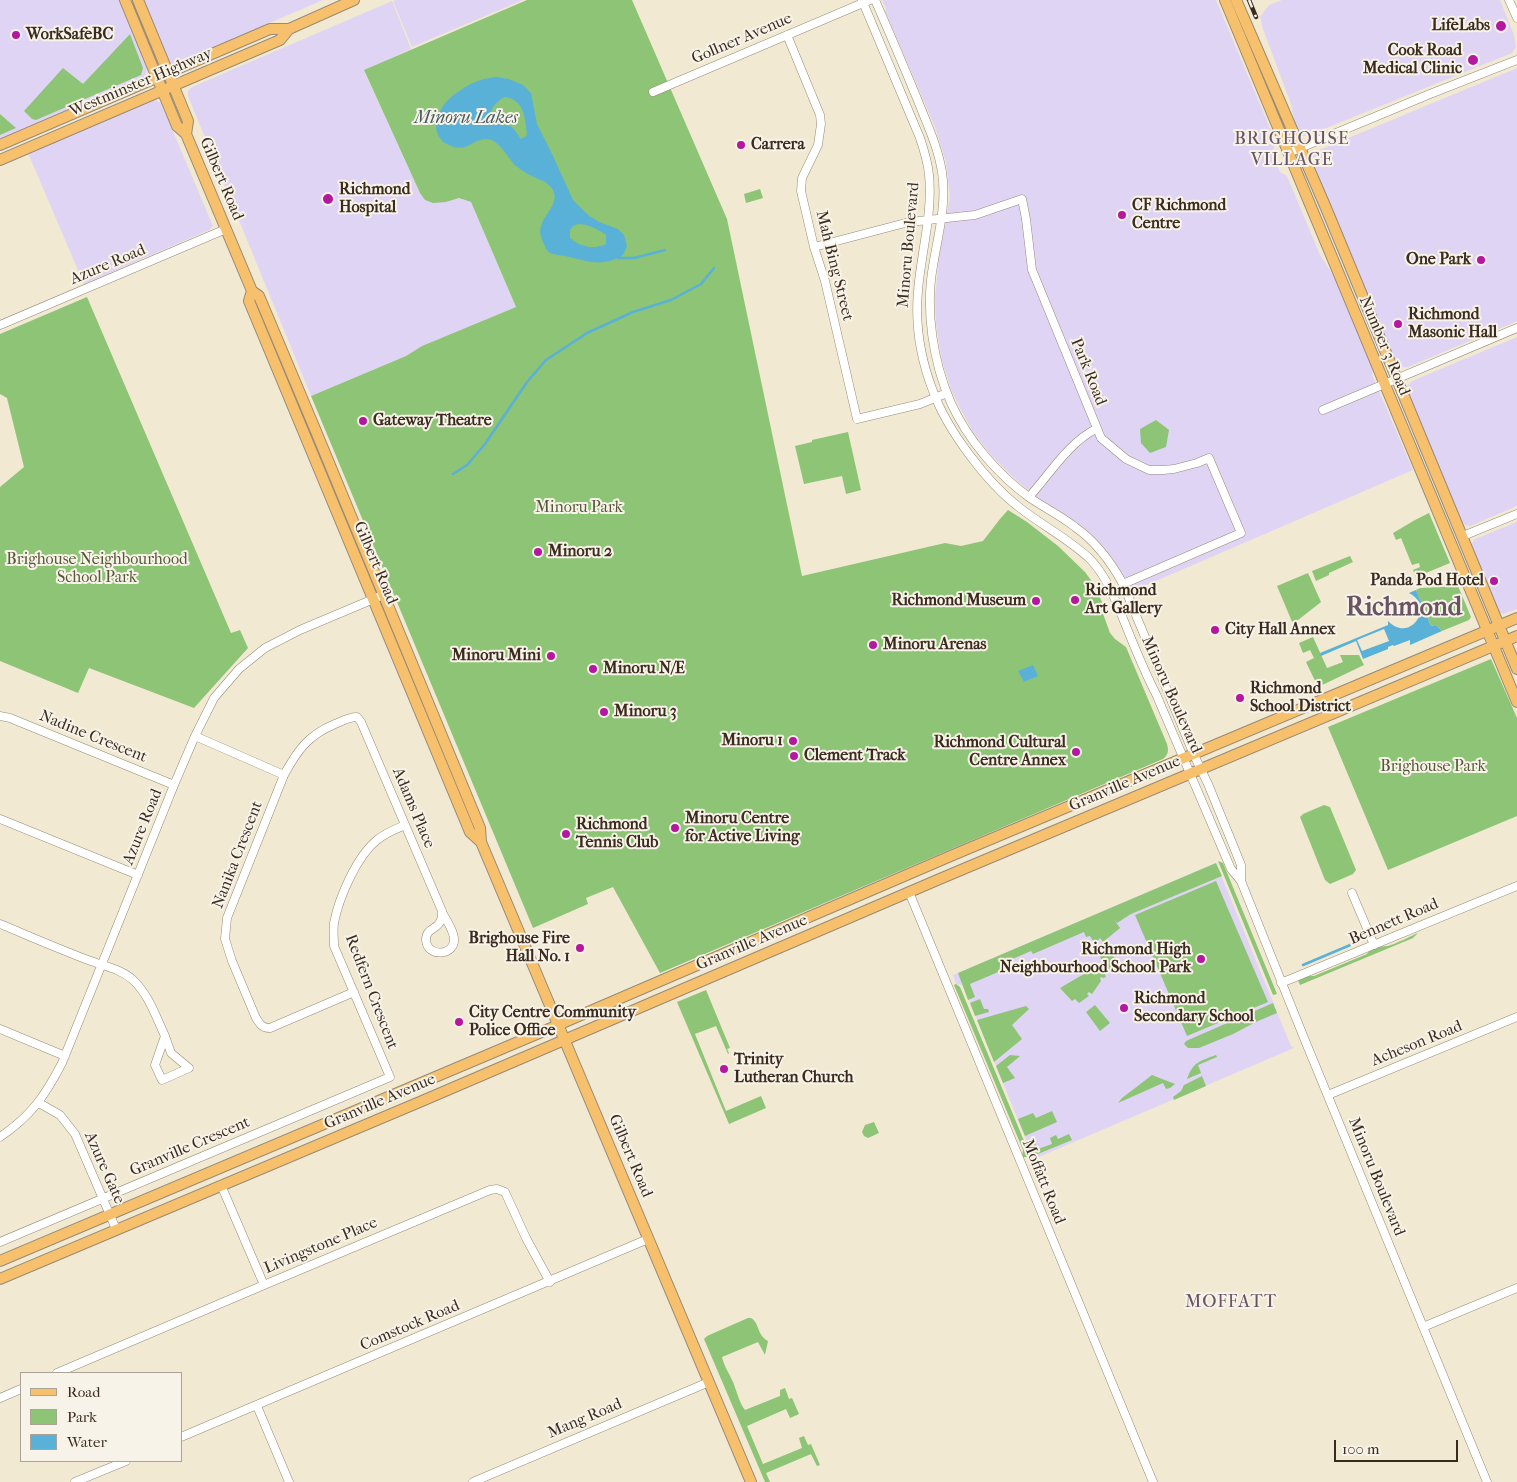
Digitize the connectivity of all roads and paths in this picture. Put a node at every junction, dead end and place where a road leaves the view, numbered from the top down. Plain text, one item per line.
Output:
1 (125, 0) edge
2 (138, 0) edge
3 (354, 0) edge
4 (875, 0) edge
5 (1225, 0) edge
6 (1236, 0) edge
7 (1509, 0) edge
8 (865, 1) edge
9 (1517, 18) edge
10 (290, 29) junction
11 (786, 35) junction
12 (1517, 60) edge
13 (168, 73) junction
14 (157, 77) junction
15 (174, 86) junction
16 (163, 90) junction
17 (653, 92) dead end
18 (186, 134) junction
19 (0, 145) edge
20 (1301, 148) junction
21 (1288, 153) junction
22 (0, 160) edge
23 (941, 219) junction
24 (927, 220) junction
25 (226, 229) junction
26 (814, 247) junction
27 (252, 291) junction
28 (0, 325) edge
29 (1517, 328) edge
30 (1396, 378) junction
31 (1384, 384) junction
32 (947, 393) junction
33 (935, 398) junction
34 (1323, 410) dead end
35 (1096, 429) junction
36 (1029, 497) junction
37 (1517, 514) edge
38 (1463, 536) junction
39 (1123, 584) junction
40 (383, 595) junction
41 (373, 599) junction
42 (1517, 618) edge
43 (1499, 626) junction
44 (1488, 631) junction
45 (1517, 636) edge
46 (1505, 640) junction
47 (1493, 645) junction
48 (1517, 669) edge
49 (1517, 702) edge
50 (0, 716) edge
51 (357, 717) joint
52 (195, 736) junction
53 (1189, 757) junction
54 (1201, 769) junction
55 (1190, 773) junction
56 (284, 775) junction
57 (174, 786) junction
58 (0, 819) edge
59 (405, 825) junction
60 (481, 842) junction
61 (138, 875) junction
62 (1241, 881) junction
63 (1517, 886) edge
64 (909, 892) junction
65 (1352, 893) dead end
66 (442, 911) junction
67 (0, 924) edge
68 (1374, 945) junction
69 (102, 965) junction
70 (1281, 983) junction
71 (354, 992) junction
72 (1517, 1017) edge
73 (559, 1024) junction
74 (0, 1029) edge
75 (165, 1036) junction
76 (565, 1039) junction
77 (65, 1056) junction
78 (390, 1077) joint
79 (1328, 1095) junction
80 (39, 1103) junction
81 (0, 1138) edge
82 (221, 1186) junction
83 (103, 1198) junction
84 (110, 1215) junction
85 (116, 1229) junction
86 (648, 1239) junction
87 (0, 1242) edge
88 (0, 1261) edge
89 (0, 1279) edge
90 (550, 1282) junction
91 (264, 1285) junction
92 (1517, 1288) edge
93 (1424, 1327) junction
94 (59, 1372) edge
95 (708, 1382) junction
96 (20, 1389) edge
97 (0, 1398) edge
98 (257, 1406) junction
99 (182, 1437) edge
100 (124, 1462) edge
101 (75, 1482) edge
102 (289, 1482) edge
103 (473, 1482) edge
104 (750, 1482) edge
105 (1153, 1482) edge
106 (1488, 1482) edge

1 - 14 main road, Gilbert Road
2 - 13 main road, Gilbert Road
3 - 10 main road, Westminster Highway
4 - 23 street, Minoru Boulevard
5 - 21 main road, Number 3 Road
6 - 20 main road, Number 3 Road
7 - 9 street
8 - 11 street, Gollner Avenue
8 - 24 street, Minoru Boulevard
10 - 13 main road, Westminster Highway
10 - 15 main road, Westminster Highway
11 - 17 street, Gollner Avenue
11 - 26 street, Mah Bing Street
12 - 20 street
13 - 14 main road, Westminster Highway
13 - 15 main road, Gilbert Road
14 - 16 main road, Gilbert Road
14 - 19 main road, Westminster Highway
15 - 16 main road, Westminster Highway
15 - 18 main road, Gilbert Road
16 - 18 main road, Gilbert Road
16 - 22 main road, Westminster Highway
18 - 25 main road, Gilbert Road
20 - 21 street
20 - 30 main road, Number 3 Road
21 - 31 main road, Number 3 Road
23 - 24 street
23 - 32 street, Minoru Boulevard
23 - 35 street, Park Road
24 - 26 street
24 - 33 street, Minoru Boulevard
25 - 27 main road, Gilbert Road
25 - 28 street, Azure Road
26 - 33 street, Mah Bing Street
27 - 40 main road, Gilbert Road
27 - 41 main road, Gilbert Road
29 - 30 street
30 - 31 street
30 - 38 main road, Number 3 Road
31 - 34 street
31 - 44 main road, Number 3 Road
32 - 33 street, Mah Bing Street
32 - 36 street, Minoru Boulevard
33 - 53 street, Minoru Boulevard
35 - 36 street
35 - 39 street, Park Road
36 - 39 street, Minoru Boulevard
37 - 38 street
38 - 43 main road, Number 3 Road
39 - 53 street, Minoru Boulevard
40 - 41 street, Azure Road
40 - 60 main road, Gilbert Road
41 - 52 street, Azure Road
41 - 60 main road, Gilbert Road
42 - 43 main road, Granville Avenue
43 - 44 main road, Granville Avenue
43 - 46 main road, Number 3 Road
44 - 47 main road, Number 3 Road
44 - 53 main road, Granville Avenue
45 - 46 main road, Granville Avenue
46 - 47 main road, Granville Avenue
46 - 48 main road, Number 3 Road
47 - 49 main road, Number 3 Road
47 - 54 main road, Granville Avenue
50 - 57 street, Nadine Crescent
51 - 56 street, Nanika Crescent
51 - 59 street, Adams Place
52 - 56 street
52 - 57 street, Azure Road
53 - 54 street, Minoru Boulevard
53 - 55 street, Minoru Boulevard
53 - 73 main road, Granville Avenue
54 - 55 main road, Granville Avenue
54 - 62 street, Minoru Boulevard
55 - 62 street, Minoru Boulevard
55 - 64 main road, Granville Avenue
56 - 71 street, Nanika Crescent
57 - 61 street, Azure Road
58 - 61 street
59 - 66 street, Adams Place
59 - 71 street, Redfern Crescent
60 - 73 main road, Gilbert Road
61 - 69 street, Azure Road
62 - 70 street, Minoru Boulevard
63 - 68 street, Bennett Road
64 - 76 main road, Granville Avenue
64 - 105 street, Moffatt Road
65 - 68 street
66 - 66 street, Adams Place
67 - 69 street
68 - 70 street, Bennett Road
69 - 75 street
69 - 77 street, Azure Road
70 - 79 street, Minoru Boulevard
71 - 78 street, Redfern Crescent
72 - 79 street, Acheson Road
73 - 76 main road, Gilbert Road
73 - 84 main road, Granville Avenue
74 - 77 street
75 - 75 street
76 - 82 main road, Granville Avenue
76 - 86 main road, Gilbert Road
77 - 80 street, Azure Road
78 - 83 street, Granville Crescent
79 - 93 street, Minoru Boulevard
80 - 81 street, Azure Road
80 - 83 street, Azure Gate
82 - 85 main road, Granville Avenue
82 - 91 street
83 - 84 street, Azure Gate
83 - 87 street, Granville Crescent
84 - 85 street, Azure Gate
84 - 88 main road, Granville Avenue
85 - 89 main road, Granville Avenue
86 - 90 street, Comstock Road
86 - 95 main road, Gilbert Road
90 - 91 street, Livingstone Place
90 - 98 street, Comstock Road
91 - 94 street, Livingstone Place
92 - 93 street
93 - 106 street, Minoru Boulevard
95 - 103 street, Mang Road
95 - 104 main road, Gilbert Road
96 - 97 street
98 - 99 street, Comstock Road
98 - 102 street
100 - 101 street

